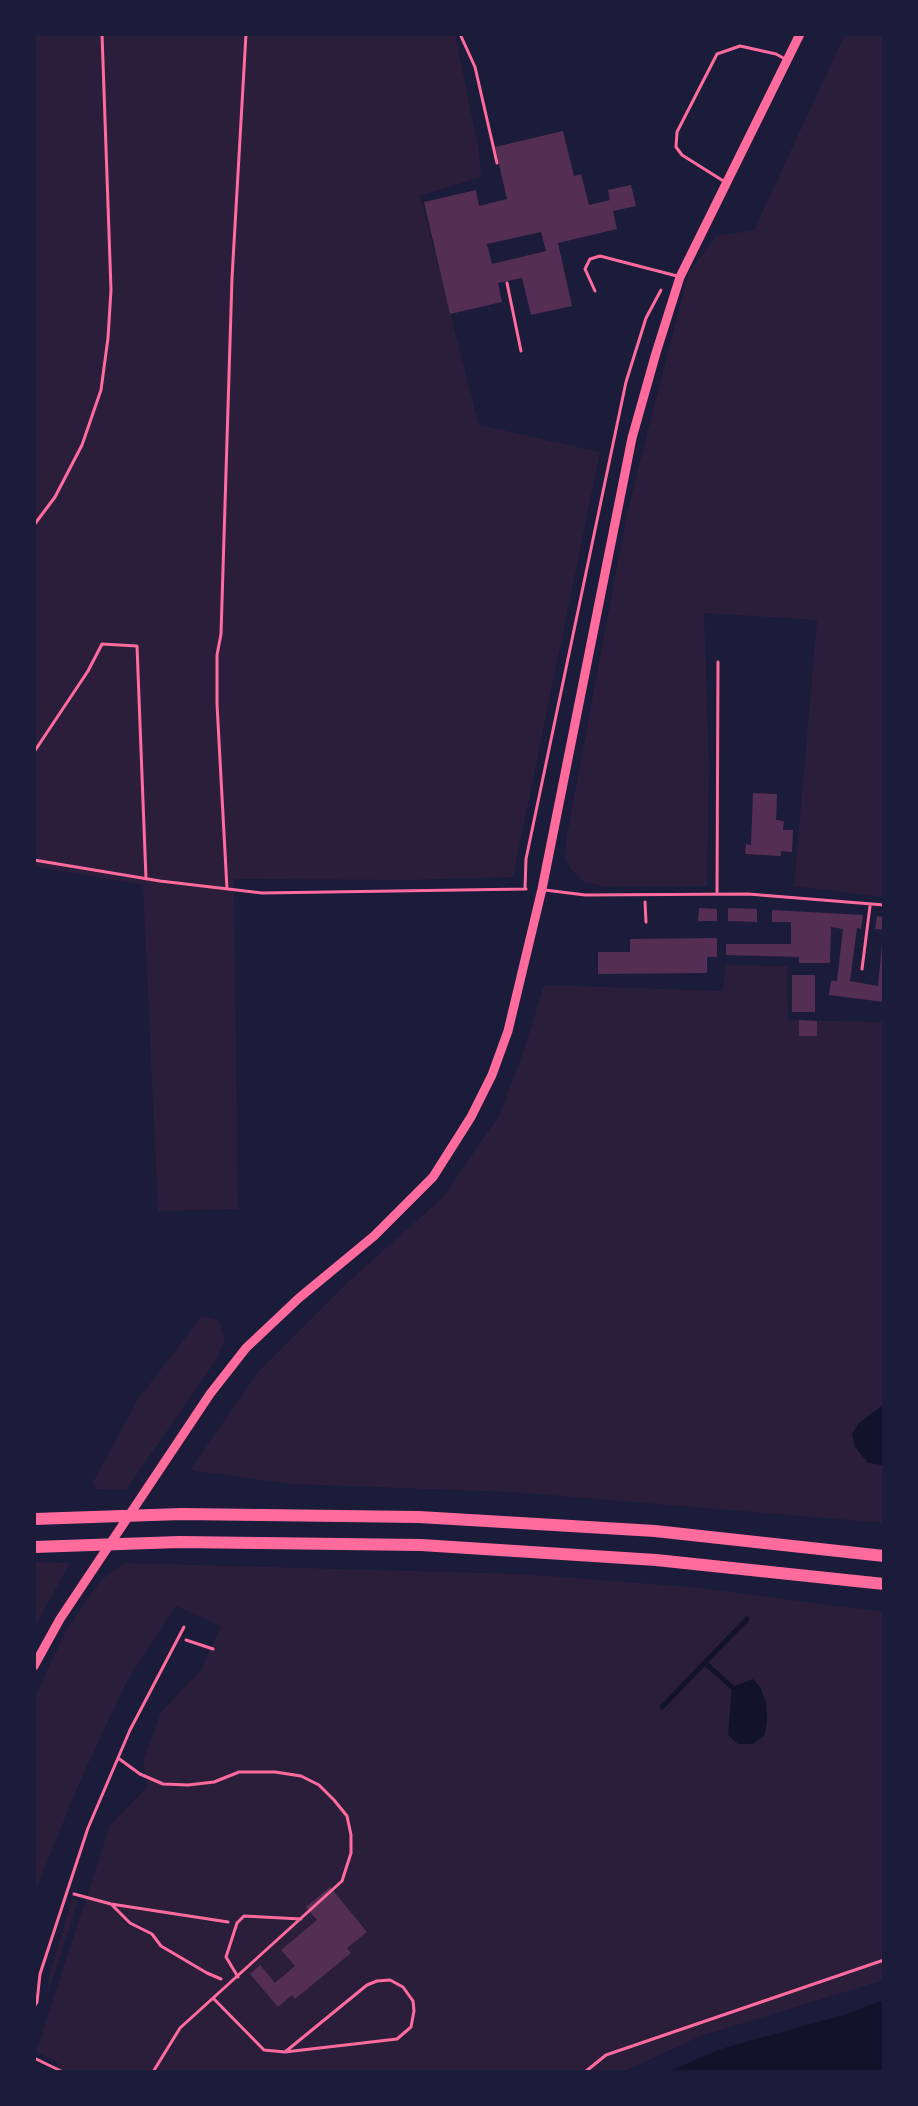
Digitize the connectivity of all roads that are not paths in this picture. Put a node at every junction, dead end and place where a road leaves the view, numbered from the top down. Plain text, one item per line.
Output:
1 (102, 34) edge
2 (800, 34) edge
3 (788, 61) junction
4 (725, 182) junction
5 (680, 277) junction
6 (595, 291) dead end
7 (34, 525) edge
8 (718, 662) dead end
9 (542, 889) junction
10 (717, 894) junction
11 (870, 904) junction
12 (884, 905) edge
13 (862, 969) dead end
14 (34, 1519) edge
15 (34, 1547) edge
16 (884, 1556) edge
17 (884, 1584) edge
18 (184, 1627) dead end
19 (34, 1666) edge
20 (118, 1758) junction
21 (301, 1919) junction
22 (238, 1977) junction
23 (214, 1999) junction
24 (34, 2007) edge
25 (285, 2052) junction
26 (34, 2058) edge
27 (63, 2072) edge
28 (153, 2072) edge

1 - 7 lane
2 - 3 street
3 - 4 street
3 - 4 lane
4 - 5 street
5 - 6 lane
5 - 9 street
8 - 10 lane
9 - 10 lane
9 - 19 street
10 - 11 lane
11 - 12 lane
11 - 13 lane
14 - 16 highway
15 - 17 highway
18 - 20 lane
20 - 21 lane
20 - 24 lane
21 - 22 lane
21 - 22 lane
22 - 23 lane
23 - 25 lane
23 - 28 lane
25 - 25 lane
26 - 27 lane

